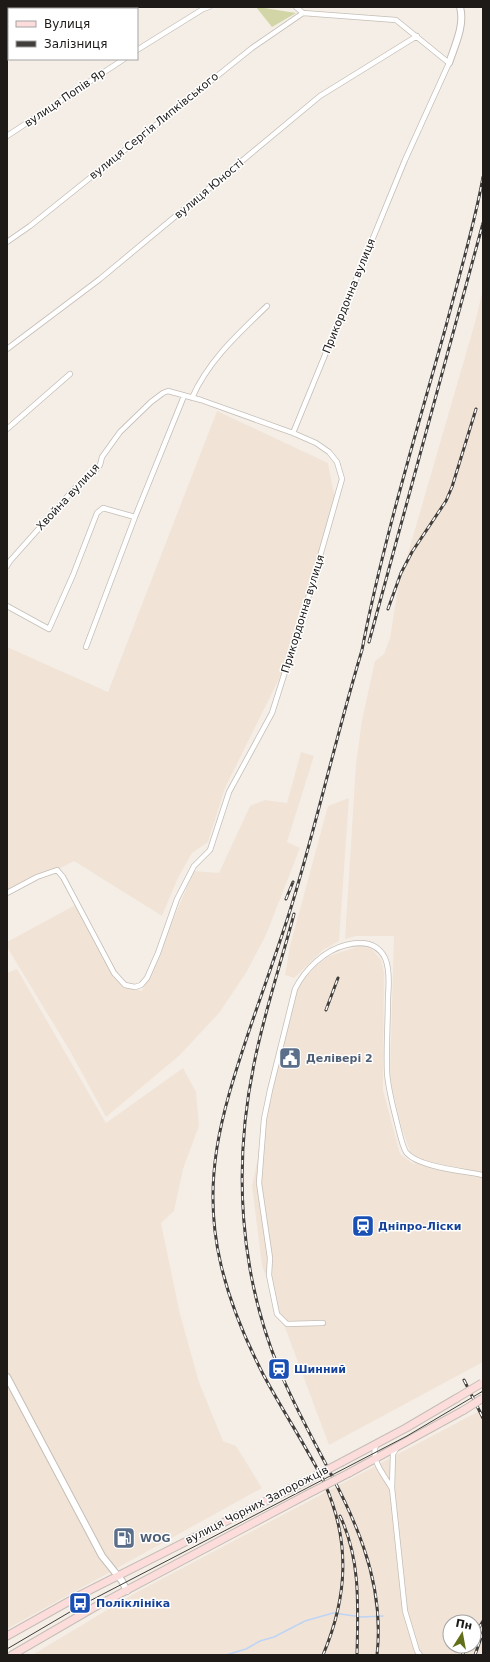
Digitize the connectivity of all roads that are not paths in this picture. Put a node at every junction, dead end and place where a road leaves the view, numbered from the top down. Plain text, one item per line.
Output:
1 (209, 7) edge
2 (296, 7) edge
3 (460, 7) edge
4 (303, 13) junction
5 (417, 36) junction
6 (138, 49) edge
7 (122, 60) edge
8 (449, 63) junction
9 (7, 136) edge
10 (7, 242) edge
11 (267, 306) dead end
12 (7, 350) edge
13 (70, 374) dead end
14 (184, 396) junction
15 (192, 398) junction
16 (7, 429) edge
17 (293, 433) junction
18 (135, 517) junction
19 (7, 566) edge
20 (7, 606) edge
21 (86, 647) dead end
22 (7, 894) edge
23 (483, 1175) edge
24 (323, 1323) dead end
25 (7, 1377) edge
26 (483, 1383) edge
27 (483, 1398) edge
28 (376, 1444) junction
29 (397, 1447) junction
30 (375, 1459) junction
31 (392, 1488) junction
32 (117, 1576) junction
33 (127, 1591) junction
34 (7, 1636) edge
35 (12, 1655) edge
36 (420, 1655) edge

1 - 6 street
2 - 4 street
3 - 8 street
4 - 5 street
4 - 10 street, вулиця Сергія Липківського
5 - 8 street
5 - 12 street, вулиця Юності
7 - 9 street, вулиця Попів Яр
8 - 17 street, Прикордонна вулиця
11 - 15 street
13 - 16 street
14 - 15 street, Хвойна вулиця
14 - 18 street
14 - 19 street, Хвойна вулиця
15 - 17 street, Хвойна вулиця
17 - 22 street, Прикордонна вулиця
18 - 20 street
18 - 21 street
23 - 24 street
25 - 32 street
26 - 28 main road, вулиця Чорних Запорожців, bridge
27 - 29 main road, вулиця Чорних Запорожців, bridge
28 - 30 street
28 - 32 main road, вулиця Чорних Запорожців, bridge
29 - 30 main road, вулиця Чорних Запорожців
29 - 31 street
30 - 31 street
30 - 33 main road, вулиця Чорних Запорожців, bridge
31 - 36 street
32 - 33 street
32 - 34 main road, вулиця Чорних Запорожців
33 - 35 main road, вулиця Чорних Запорожців

